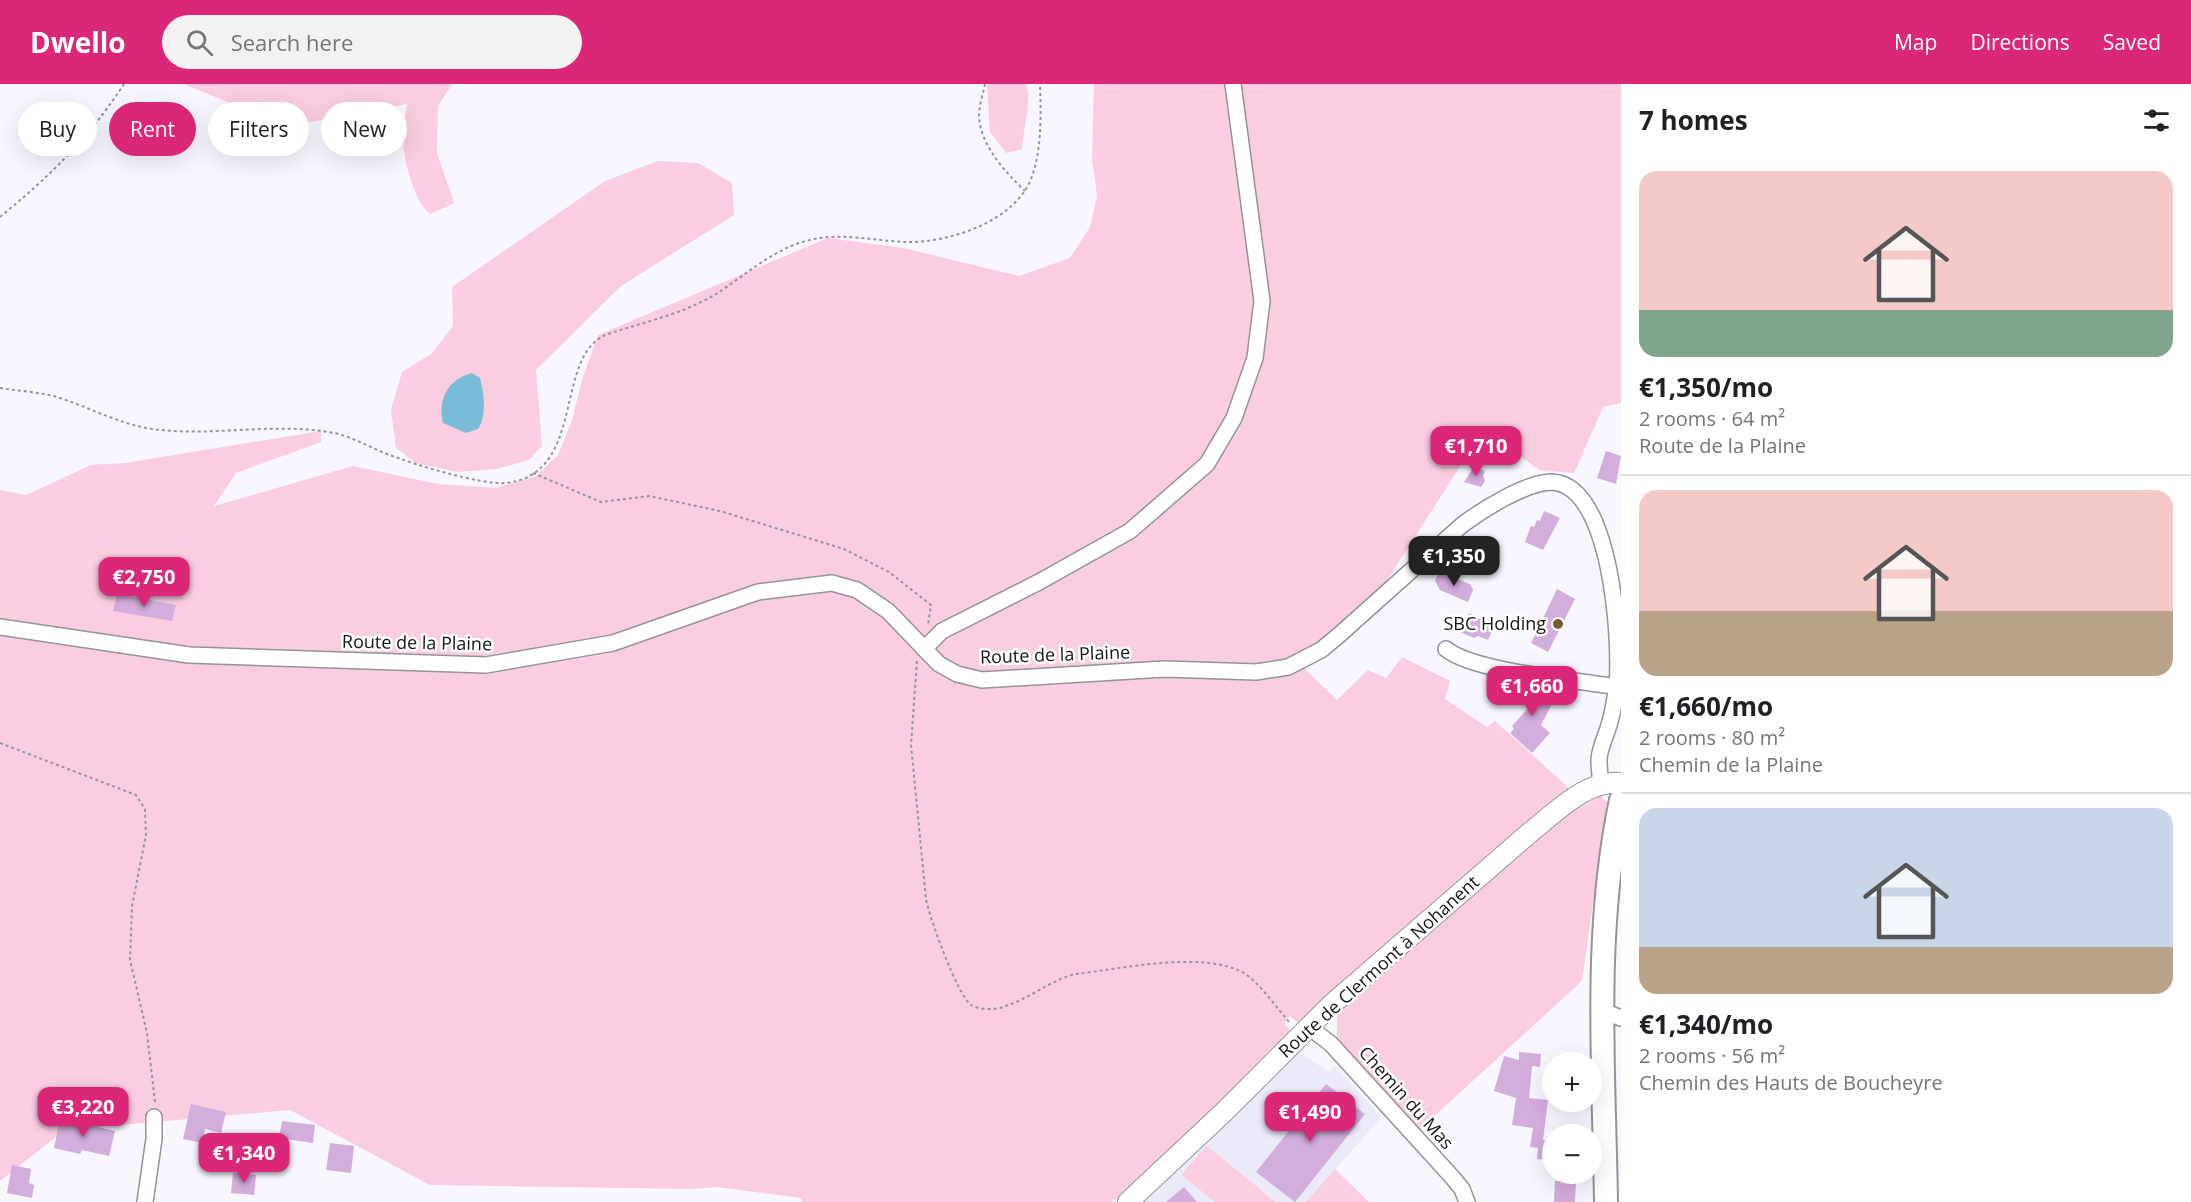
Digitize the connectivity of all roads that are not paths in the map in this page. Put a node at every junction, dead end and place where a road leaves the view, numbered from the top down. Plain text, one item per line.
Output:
1 (1233, 84) edge
2 (0, 627) edge
3 (924, 649) junction
4 (1446, 649) dead end
5 (1617, 687) junction
6 (1601, 783) junction
7 (1621, 783) edge
8 (1621, 800) edge
9 (1612, 1015) edge
10 (1305, 1031) junction
11 (154, 1117) road end
12 (146, 1202) edge
13 (1128, 1202) edge
14 (1467, 1202) edge
15 (1606, 1202) edge

1 - 3 street
2 - 3 street, Route de la Plaine
3 - 5 street, Route de la Plaine
4 - 5 street
5 - 6 street, Route de la Plaine
6 - 7 street
6 - 10 street, Route de Clermont à Nohanent
8 - 9 main road
9 - 15 main road
10 - 13 street, Route de Clermont à Nohanent
10 - 14 street, Chemin du Mas
11 - 12 street

